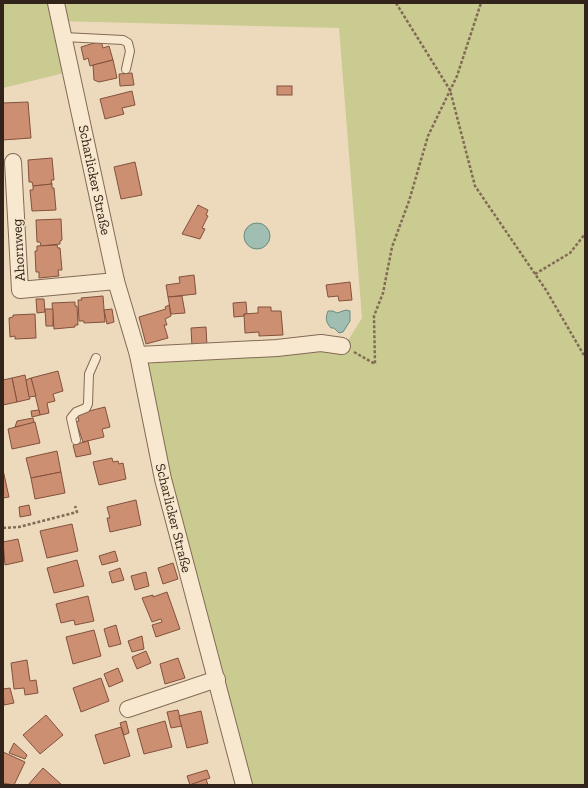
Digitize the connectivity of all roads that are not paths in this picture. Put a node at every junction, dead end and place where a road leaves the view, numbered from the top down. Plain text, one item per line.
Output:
1 (56, 3) edge
2 (64, 37) junction
3 (126, 69) dead end
4 (13, 162) dead end
5 (116, 281) junction
6 (342, 346) road end
7 (138, 355) junction
8 (96, 358) dead end
9 (76, 440) dead end
10 (217, 679) junction
11 (128, 709) dead end
12 (244, 785) edge

1 - 2 street, Scharlicker Straße
2 - 3 lane
2 - 5 street, Scharlicker Straße
4 - 5 street, Ahornweg
5 - 7 street, Scharlicker Straße
6 - 7 street
7 - 10 street, Scharlicker Straße
8 - 9 lane
10 - 11 street
10 - 12 street, Scharlicker Straße

